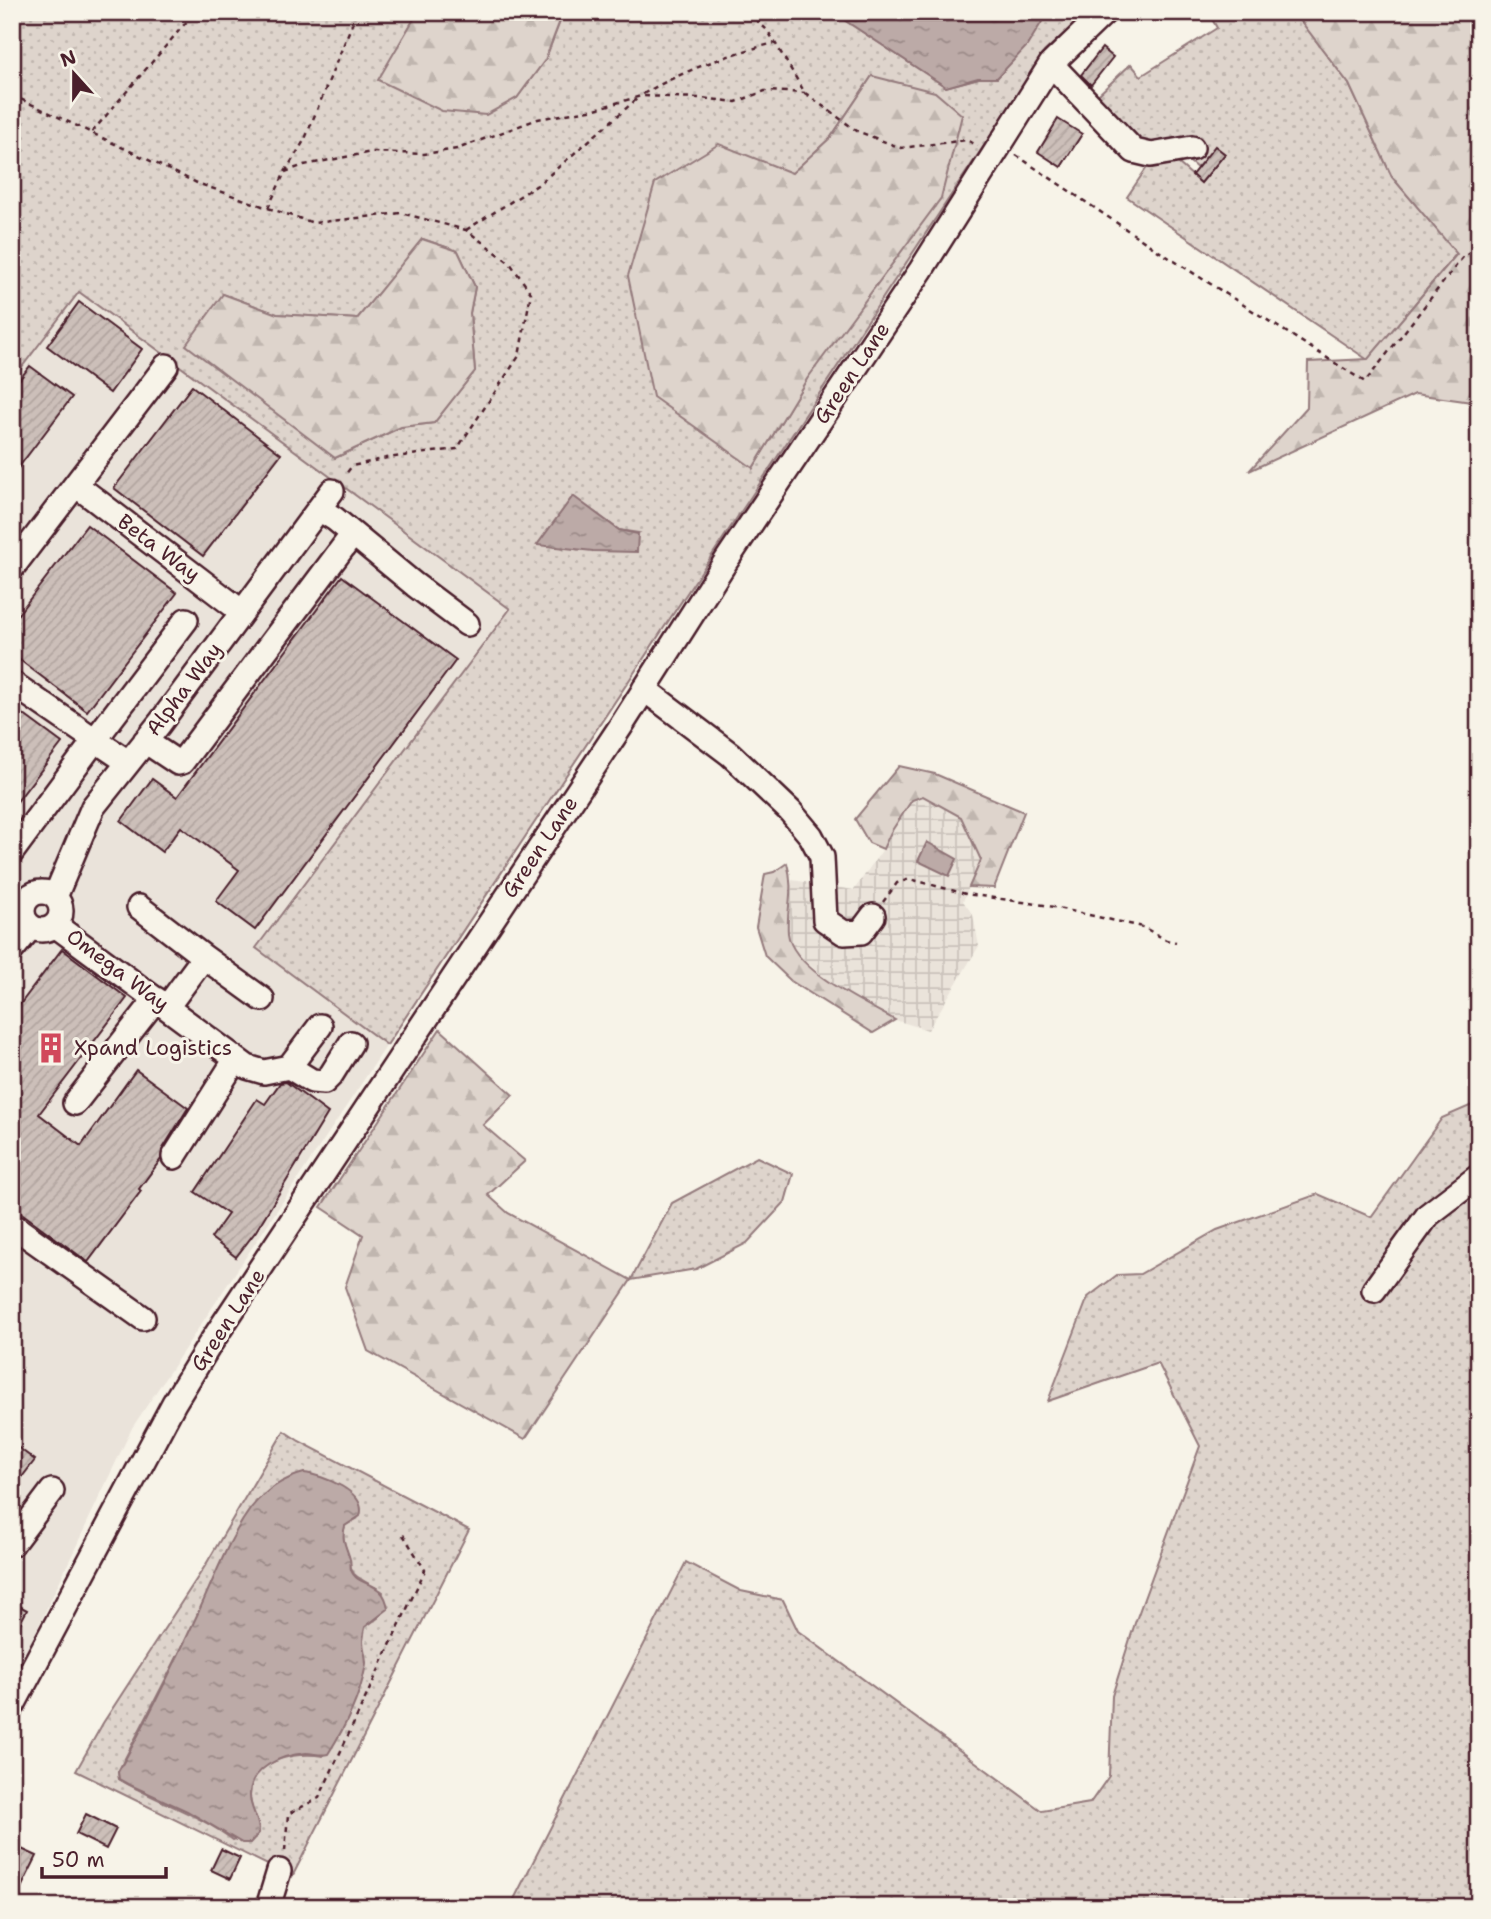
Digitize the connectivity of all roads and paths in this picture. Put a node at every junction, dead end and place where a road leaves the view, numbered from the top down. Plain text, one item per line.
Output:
1 (195, 12) edge
2 (357, 12) edge
3 (748, 12) edge
4 (1105, 12) edge
5 (775, 43) junction
6 (1051, 64) junction
7 (805, 93) junction
8 (12, 95) edge
9 (640, 96) junction
10 (92, 132) junction
11 (1192, 148) dead end
12 (996, 149) junction
13 (285, 172) junction
14 (268, 208) junction
15 (466, 230) junction
16 (1479, 246) edge
17 (166, 366) dead end
18 (76, 485) junction
19 (325, 500) junction
20 (352, 534) junction
21 (12, 568) edge
22 (242, 612) junction
23 (186, 620) dead end
24 (467, 624) dead end
25 (12, 683) edge
26 (644, 689) junction
27 (95, 740) junction
28 (145, 741) junction
29 (128, 762) junction
30 (12, 852) edge
31 (18, 896) edge
32 (55, 897) junction
33 (139, 907) dead end
34 (873, 916) joint
35 (55, 925) junction
36 (31, 927) junction
37 (1176, 942) dead end
38 (12, 950) edge
39 (204, 957) junction
40 (262, 999) dead end
41 (162, 1003) junction
42 (320, 1026) dead end
43 (351, 1043) dead end
44 (242, 1063) junction
45 (289, 1067) junction
46 (75, 1103) dead end
47 (174, 1157) dead end
48 (1479, 1176) edge
49 (12, 1225) edge
50 (1374, 1290) dead end
51 (143, 1318) dead end
52 (52, 1491) dead end
53 (402, 1533) dead end
54 (12, 1544) edge
55 (12, 1707) edge
56 (279, 1871) joint
57 (268, 1907) edge

1 - 10 path
2 - 13 path
3 - 5 path
4 - 6 street, Green Lane
5 - 7 path
5 - 9 path
6 - 11 street
6 - 12 street, Green Lane
7 - 9 path
7 - 12 path
8 - 10 path
9 - 13 path
9 - 15 path
10 - 14 path
12 - 16 path
12 - 26 street, Green Lane
13 - 14 path
14 - 15 path
15 - 19 path
17 - 18 street
18 - 21 street
18 - 22 street, Beta Way
19 - 20 street
19 - 22 street, Alpha Way
20 - 24 street
20 - 28 street
22 - 28 street, Alpha Way
23 - 27 street
25 - 27 street
26 - 34 street
26 - 55 street, Green Lane
27 - 29 street
27 - 30 street
28 - 29 street, Alpha Way
29 - 32 street, Alpha Way
31 - 32 street
31 - 36 street
32 - 35 street
33 - 39 street
34 - 37 path
35 - 36 street
35 - 41 street, Omega Way
36 - 38 street
39 - 40 street
39 - 41 street
41 - 44 street, Omega Way
41 - 46 street
42 - 45 street
43 - 45 street
44 - 45 street
44 - 47 street
48 - 50 street
49 - 51 street
52 - 54 street
53 - 56 path
56 - 57 street

